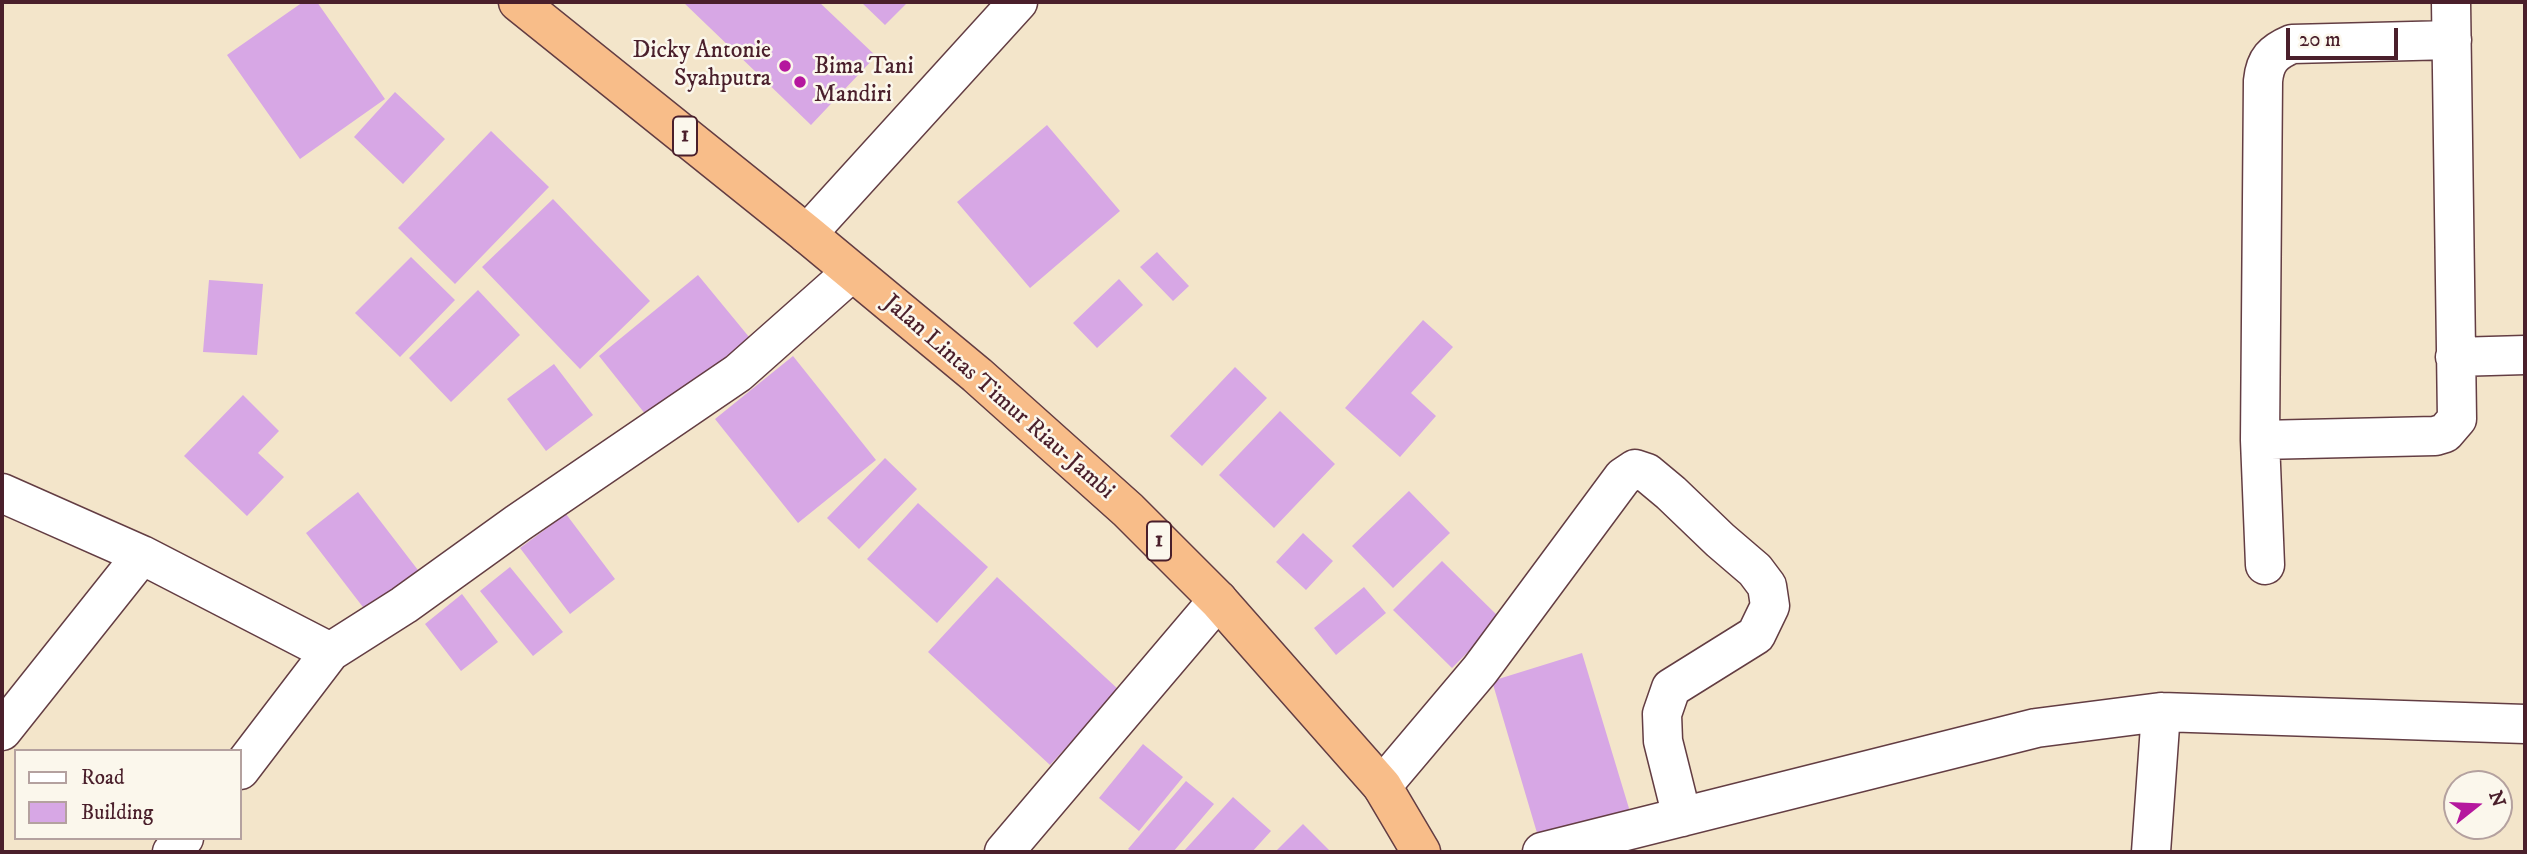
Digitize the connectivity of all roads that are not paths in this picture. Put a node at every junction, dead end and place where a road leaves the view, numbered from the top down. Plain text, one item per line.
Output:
1 (517, 2) edge
2 (1018, 2) edge
3 (2451, 2) edge
4 (2452, 40) junction
5 (807, 234) junction
6 (852, 272) junction
7 (2525, 355) edge
8 (2455, 357) junction
9 (2260, 440) junction
10 (2, 493) edge
11 (142, 555) junction
12 (2265, 565) dead end
13 (1218, 600) junction
14 (330, 652) junction
15 (2161, 712) junction
16 (2525, 724) edge
17 (2, 731) edge
18 (242, 767) edge
19 (1382, 786) junction
20 (1682, 817) junction
21 (1004, 852) edge
22 (1421, 852) edge
23 (1542, 852) edge
24 (2151, 852) edge

1 - 5 highway, Jalan Lintas Timur Riau-Jambi / 1
2 - 5 street
3 - 4 street
4 - 8 street
4 - 9 street
5 - 6 highway, Jalan Lintas Timur Riau-Jambi / 1
6 - 13 highway, Jalan Lintas Timur Riau-Jambi / 1
6 - 14 street
7 - 8 street
8 - 9 street
9 - 12 street
10 - 11 street
11 - 14 street
11 - 17 street
13 - 19 highway, Jalan Lintas Timur Riau-Jambi / 1
13 - 21 street
14 - 18 street
15 - 16 street
15 - 20 street
15 - 24 street
19 - 20 street
19 - 22 highway, Jalan Lintas Timur Riau-Jambi / 1
20 - 23 street

